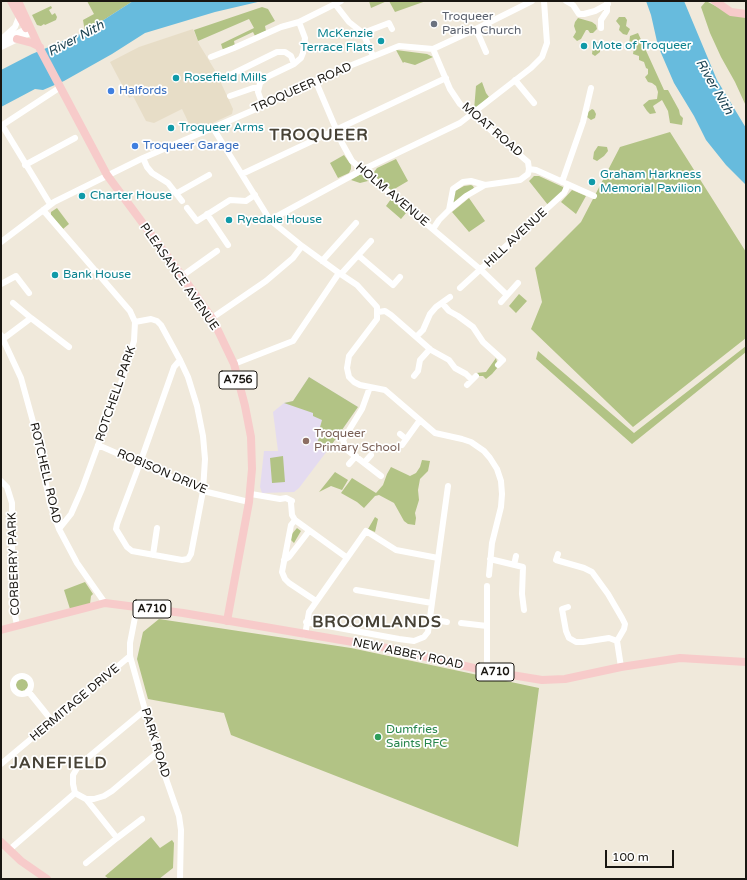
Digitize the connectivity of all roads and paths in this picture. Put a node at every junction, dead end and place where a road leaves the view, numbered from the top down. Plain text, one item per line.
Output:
1 (11, 1) edge
2 (18, 1) edge
3 (532, 1) edge
4 (544, 1) edge
5 (566, 1) edge
6 (715, 1) edge
7 (338, 2) edge
8 (607, 3) edge
9 (746, 14) edge
10 (19, 17) junction
11 (300, 22) junction
12 (391, 26) dead end
13 (601, 28) dead end
14 (476, 29) junction
15 (32, 32) junction
16 (363, 33) junction
17 (17, 39) junction
18 (1, 40) edge
19 (1, 47) edge
20 (40, 48) junction
21 (433, 49) junction
22 (486, 52) dead end
23 (373, 56) junction
24 (211, 57) dead end
25 (294, 64) junction
26 (446, 78) junction
27 (222, 79) dead end
28 (515, 80) junction
29 (316, 82) junction
30 (59, 88) dead end
31 (258, 88) junction
32 (591, 88) dead end
33 (230, 96) dead end
34 (534, 103) dead end
35 (263, 106) junction
36 (472, 115) junction
37 (2, 125) edge
38 (214, 128) junction
39 (336, 129) junction
40 (74, 138) dead end
41 (143, 158) junction
42 (25, 165) junction
43 (529, 169) junction
44 (362, 170) junction
45 (242, 174) junction
46 (106, 175) junction
47 (209, 175) dead end
48 (198, 181) junction
49 (565, 184) junction
50 (485, 185) junction
51 (202, 188) dead end
52 (177, 193) junction
53 (255, 196) junction
54 (594, 196) dead end
55 (182, 201) dead end
56 (50, 204) junction
57 (187, 208) dead end
58 (43, 210) junction
59 (449, 210) junction
60 (207, 214) junction
61 (270, 220) junction
62 (356, 223) dead end
63 (433, 230) junction
64 (371, 241) dead end
65 (1, 242) edge
66 (228, 245) dead end
67 (302, 246) junction
68 (217, 251) dead end
69 (359, 256) junction
70 (322, 261) junction
71 (481, 270) junction
72 (340, 274) junction
73 (182, 276) junction
74 (400, 277) dead end
75 (518, 283) dead end
76 (1, 284) edge
77 (460, 288) dead end
78 (29, 293) dead end
79 (507, 295) junction
80 (450, 297) dead end
81 (501, 302) dead end
82 (13, 303) dead end
83 (442, 303) junction
84 (378, 312) junction
85 (31, 318) junction
86 (212, 318) junction
87 (135, 322) junction
88 (416, 337) junction
89 (3, 339) edge
90 (69, 347) dead end
91 (430, 349) junction
92 (1, 350) edge
93 (180, 360) junction
94 (234, 364) junction
95 (498, 366) dead end
96 (414, 376) dead end
97 (472, 380) dead end
98 (370, 387) junction
99 (420, 420) junction
100 (400, 434) dead end
101 (406, 439) junction
102 (98, 445) junction
103 (402, 445) dead end
104 (371, 455) dead end
105 (356, 456) junction
106 (140, 463) junction
107 (364, 463) junction
108 (349, 464) dead end
109 (381, 476) dead end
110 (1, 481) edge
111 (448, 486) dead end
112 (203, 491) junction
113 (250, 498) junction
114 (295, 520) junction
115 (157, 528) dead end
116 (59, 529) junction
117 (309, 531) junction
118 (558, 554) dead end
119 (153, 555) junction
120 (516, 556) dead end
121 (346, 557) junction
122 (438, 558) junction
123 (490, 559) junction
124 (284, 560) junction
125 (514, 565) junction
126 (489, 575) dead end
127 (487, 586) dead end
128 (356, 590) dead end
129 (316, 601) junction
130 (105, 603) junction
131 (432, 603) junction
132 (137, 607) junction
133 (568, 607) dead end
134 (524, 610) dead end
135 (430, 619) junction
136 (227, 621) junction
137 (306, 622) junction
138 (447, 622) dead end
139 (461, 623) dead end
140 (17, 625) junction
141 (487, 626) junction
142 (1, 630) edge
143 (305, 635) junction
144 (618, 641) junction
145 (130, 656) junction
146 (746, 662) edge
147 (621, 667) junction
148 (487, 671) junction
149 (28, 691) dead end
150 (144, 710) junction
151 (53, 722) junction
152 (157, 753) junction
153 (2, 761) edge
154 (75, 793) junction
155 (86, 799) junction
156 (142, 819) dead end
157 (117, 838) junction
158 (1, 842) edge
159 (8, 850) junction
160 (86, 863) dead end
161 (47, 879) edge
162 (180, 879) edge

1 - 10 main road, A756
2 - 15 main road, A756
3 - 14 street, TROQUEER ROAD
4 - 28 street
5 - 8 street
6 - 9 main road
7 - 11 street
7 - 16 street
8 - 13 street
10 - 15 main road, A756
10 - 18 street
11 - 24 street
11 - 25 street
12 - 16 street
14 - 21 street, TROQUEER ROAD
14 - 22 street
15 - 17 street
15 - 18 street
15 - 20 main road, A756
16 - 23 street
17 - 19 street
17 - 20 main road
20 - 46 main road, A756
21 - 23 street, TROQUEER ROAD
21 - 26 street, MOAT ROAD
23 - 29 street, TROQUEER ROAD
25 - 27 street
25 - 31 street
26 - 36 street, MOAT ROAD
26 - 39 street
28 - 34 street
28 - 36 street
29 - 35 street, TROQUEER ROAD
29 - 39 street, HOLM AVENUE
30 - 37 street
31 - 33 street
31 - 35 street
32 - 49 street, HILL AVENUE
35 - 38 street, TROQUEER ROAD
36 - 43 street, MOAT ROAD
36 - 44 street
37 - 42 street
38 - 41 street, TROQUEER ROAD
38 - 45 street
39 - 44 street, HOLM AVENUE
39 - 45 street
40 - 42 street
41 - 46 street, TROQUEER ROAD
41 - 52 street
42 - 56 street
43 - 49 street, MOAT ROAD
43 - 50 street
44 - 61 street
44 - 63 street, HOLM AVENUE
45 - 53 street
46 - 56 street, TROQUEER ROAD
46 - 73 main road, PLEASANCE AVENUE / A756
47 - 48 street
48 - 51 street
48 - 52 street
49 - 54 street, MOAT ROAD
49 - 71 street, HILL AVENUE
50 - 59 street
50 - 59 street
52 - 55 street
53 - 60 street
53 - 61 street
56 - 58 street, TROQUEER ROAD
57 - 60 street
58 - 65 street, TROQUEER ROAD
58 - 87 street
59 - 63 street
60 - 66 street
61 - 67 street
62 - 70 street
63 - 71 street, HOLM AVENUE
64 - 69 street
67 - 70 street
67 - 86 street
68 - 73 street
69 - 72 street
69 - 74 street
70 - 72 street
71 - 77 street, HILL AVENUE
71 - 79 street, HOLM AVENUE
72 - 84 street
72 - 94 street
73 - 86 main road, PLEASANCE AVENUE / A756
75 - 79 street
76 - 78 street
79 - 81 street
80 - 83 street
82 - 85 street
83 - 88 street
83 - 95 street
84 - 88 street
84 - 98 street
85 - 89 street
85 - 90 street
86 - 94 main road, PLEASANCE AVENUE / A756
87 - 93 street
87 - 102 street, ROTCHELL PARK
88 - 91 street
89 - 92 street
89 - 116 street, ROTCHELL ROAD
91 - 96 street
91 - 97 street
93 - 106 street
93 - 112 street
94 - 113 main road, PLEASANCE AVENUE / A756
98 - 99 street
98 - 105 street
99 - 101 street
99 - 123 street
100 - 101 street
101 - 103 street
102 - 106 street, ROBISON DRIVE
102 - 116 street, ROTCHELL PARK
104 - 107 street
105 - 107 street
105 - 108 street
106 - 112 street, ROBISON DRIVE
106 - 119 street
107 - 109 street
110 - 140 street, CORBERRY PARK
111 - 122 street
112 - 113 street, ROBISON DRIVE
112 - 119 street
113 - 114 street
113 - 136 main road, PLEASANCE AVENUE / A756
114 - 117 street
114 - 124 street
115 - 119 street
116 - 130 street, ROTCHELL ROAD
117 - 121 street
117 - 124 street
118 - 144 street
120 - 125 street
121 - 122 street
121 - 129 street
122 - 131 street
123 - 125 street
123 - 126 street
124 - 129 street
125 - 134 street
127 - 141 street
128 - 131 street
129 - 137 street
130 - 132 main road, NEW ABBEY ROAD / A710
130 - 140 main road, NEW ABBEY ROAD / A710
131 - 135 street
132 - 136 main road, NEW ABBEY ROAD / A710
132 - 145 street, PARK ROAD
133 - 144 street
135 - 137 street
135 - 138 street
136 - 143 main road, NEW ABBEY ROAD / A710
137 - 143 street
139 - 141 street
140 - 142 main road, NEW ABBEY ROAD / A710
141 - 148 street
143 - 148 main road, NEW ABBEY ROAD / A710
144 - 147 street
145 - 150 street, PARK ROAD
145 - 151 street, HERMITAGE DRIVE
146 - 147 main road, NEW ABBEY ROAD / A710
147 - 148 main road, NEW ABBEY ROAD / A710
149 - 151 street
150 - 152 street, PARK ROAD
150 - 154 street
151 - 153 street, HERMITAGE DRIVE
152 - 155 street
152 - 162 street, PARK ROAD
154 - 155 street
154 - 159 street
155 - 157 street
156 - 157 street
157 - 160 street
158 - 159 main road
159 - 161 main road

